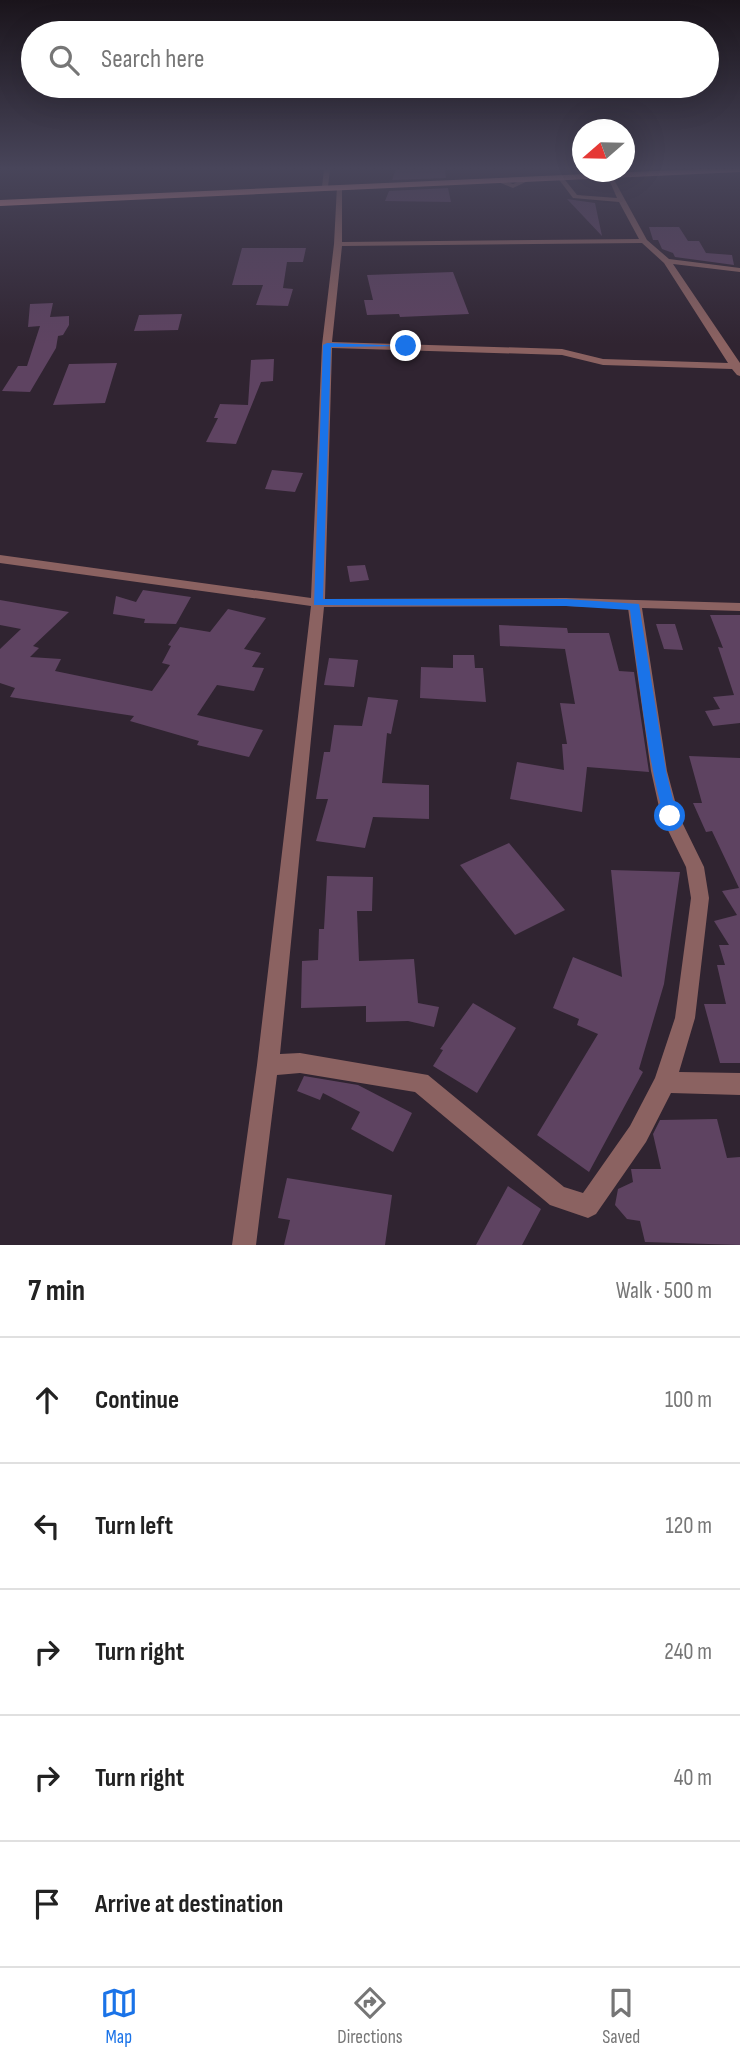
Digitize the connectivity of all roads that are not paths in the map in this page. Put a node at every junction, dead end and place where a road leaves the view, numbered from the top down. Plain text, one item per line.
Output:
1 (336, 227) edge
2 (637, 227) edge
3 (644, 240) junction
4 (338, 244) junction
5 (667, 261) junction
6 (740, 270) edge
7 (327, 345) junction
8 (739, 368) edge
9 (0, 559) edge
10 (318, 603) junction
11 (635, 606) junction
12 (740, 607) edge
13 (268, 1065) junction
14 (665, 1082) junction
15 (740, 1084) edge
16 (244, 1245) edge

1 - 4 street
2 - 3 street
3 - 4 street
3 - 5 street
4 - 7 street
5 - 6 street
5 - 8 street
7 - 8 street
7 - 10 street
9 - 10 street
10 - 11 street
10 - 13 street
11 - 12 street
11 - 14 street
13 - 14 street
13 - 16 street
14 - 15 street

